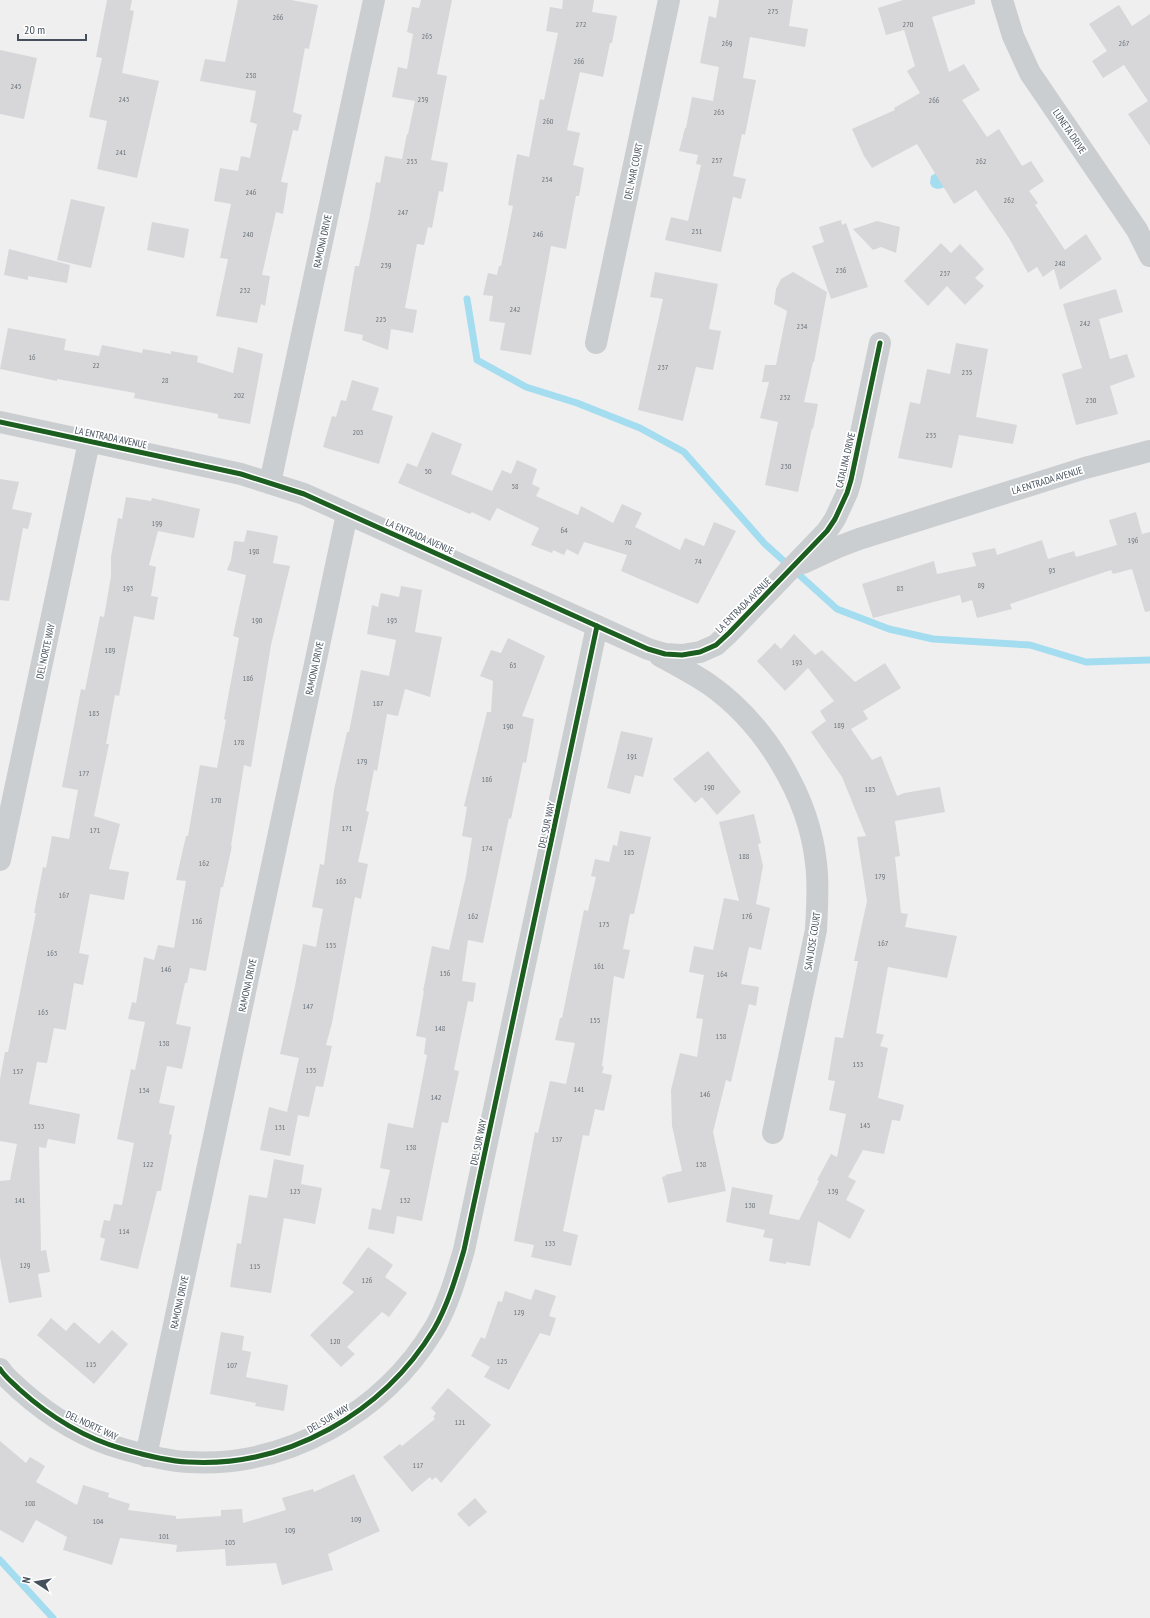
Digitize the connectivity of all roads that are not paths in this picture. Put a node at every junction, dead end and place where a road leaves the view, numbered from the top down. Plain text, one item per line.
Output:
1 (374, 0) edge
2 (669, 0) edge
3 (1002, 0) edge
4 (1150, 256) edge
5 (880, 342) dead end
6 (596, 343) dead end
7 (0, 422) edge
8 (89, 442) junction
9 (1150, 451) edge
10 (270, 483) junction
11 (347, 514) junction
12 (794, 567) junction
13 (597, 626) junction
14 (648, 649) junction
15 (0, 860) edge
16 (773, 1133) dead end
17 (0, 1370) edge
18 (146, 1456) junction

1 - 10 street, RAMONA DRIVE
2 - 6 street, DEL MAR COURT
3 - 4 street, LUNETA DRIVE
5 - 12 street, CATALINA DRIVE
7 - 8 street, LA ENTRADA AVENUE
8 - 10 street, LA ENTRADA AVENUE
8 - 15 street, DEL NORTE WAY
9 - 12 street, LA ENTRADA AVENUE
10 - 11 street, LA ENTRADA AVENUE
11 - 13 street, LA ENTRADA AVENUE
11 - 18 street, RAMONA DRIVE
12 - 14 street, LA ENTRADA AVENUE
13 - 14 street, LA ENTRADA AVENUE
13 - 18 street, DEL SUR WAY
14 - 16 street, SAN JOSE COURT
17 - 18 street, DEL NORTE WAY

